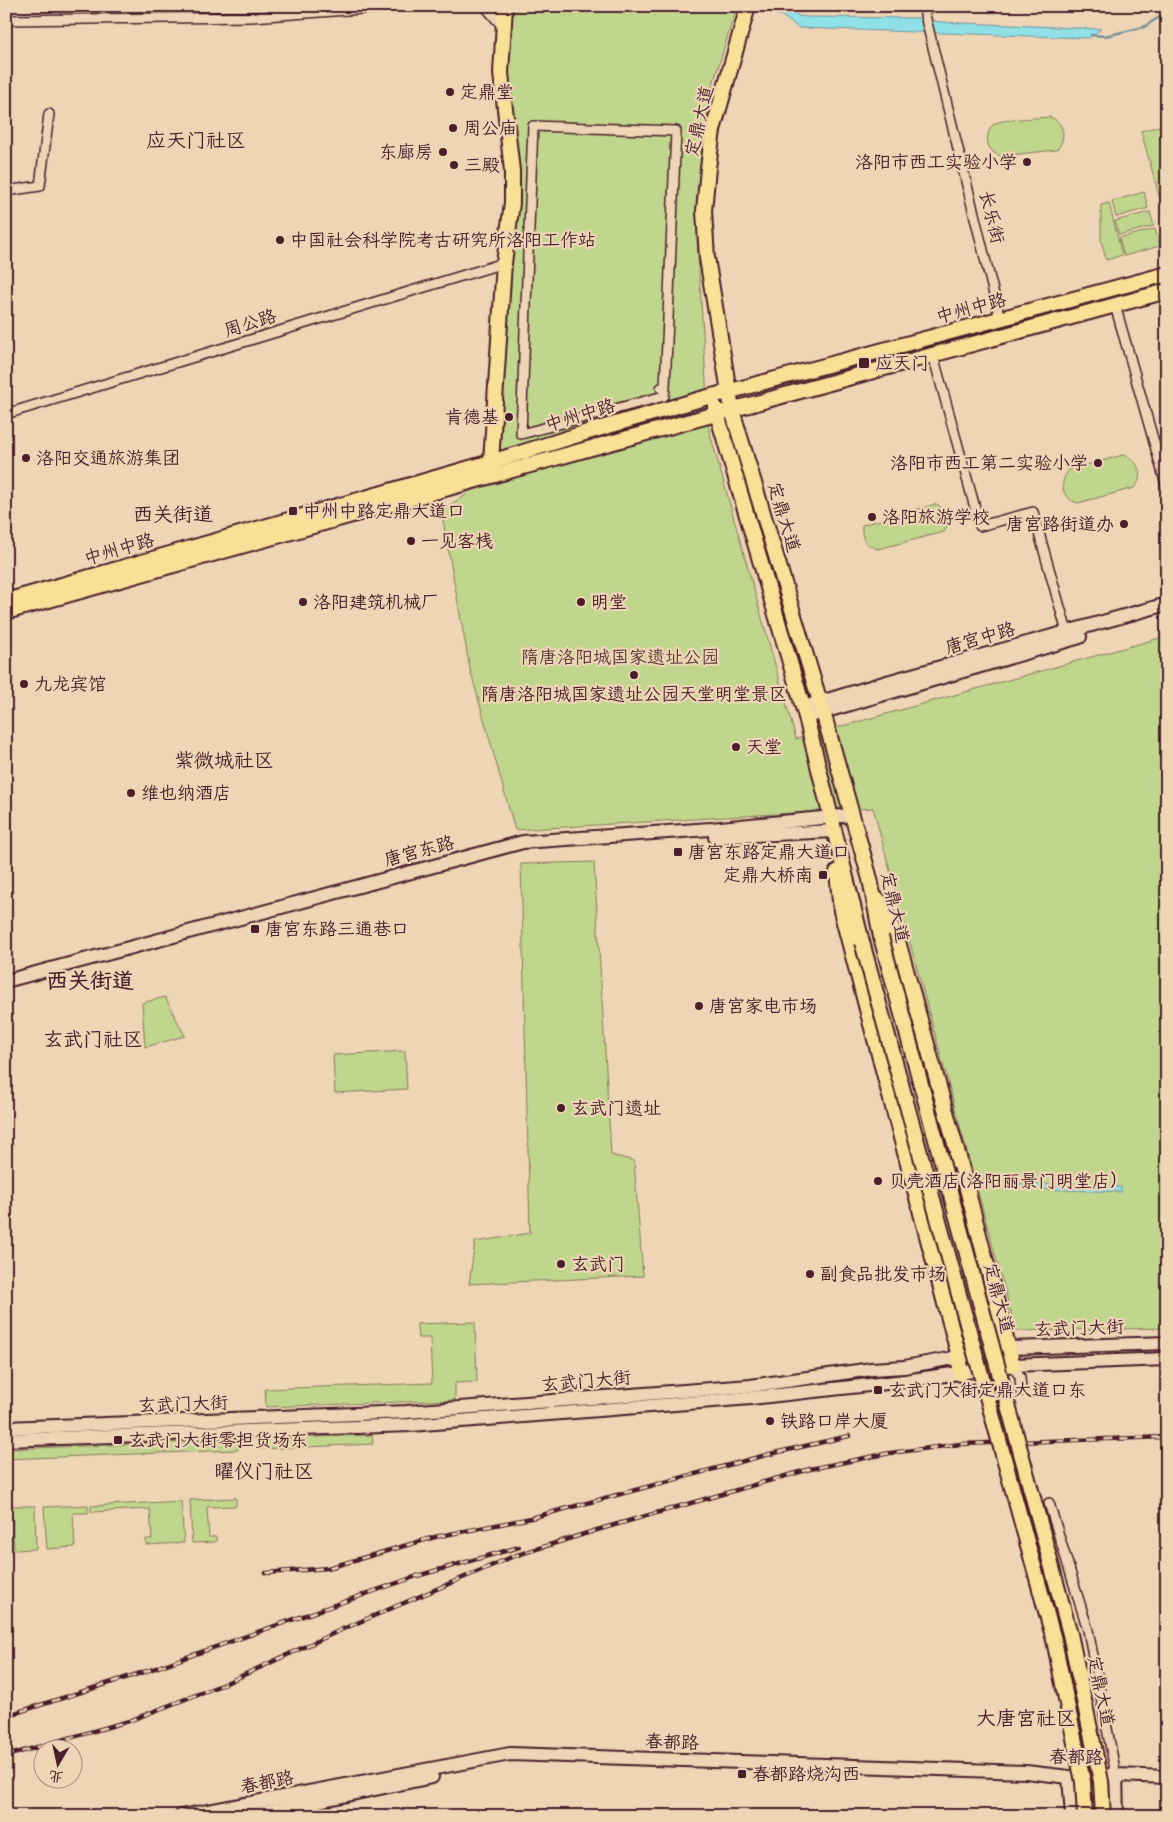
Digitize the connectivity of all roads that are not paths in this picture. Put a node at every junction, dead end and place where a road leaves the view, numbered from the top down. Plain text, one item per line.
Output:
1 (402, 6) edge
2 (485, 6) edge
3 (505, 6) edge
4 (748, 7) edge
5 (924, 11) edge
6 (6, 20) edge
7 (504, 28) junction
8 (49, 114) dead end
9 (6, 191) edge
10 (504, 263) junction
11 (1167, 274) edge
12 (1167, 291) edge
13 (1115, 305) junction
14 (1000, 319) junction
15 (933, 354) junction
16 (663, 388) joint
17 (729, 392) junction
18 (712, 396) junction
19 (732, 410) junction
20 (6, 414) edge
21 (716, 414) junction
22 (493, 468) junction
23 (1167, 488) edge
24 (6, 601) edge
25 (1167, 604) edge
26 (6, 612) edge
27 (1167, 612) edge
28 (1067, 632) junction
29 (822, 707) junction
30 (805, 712) junction
31 (852, 815) junction
32 (832, 824) junction
33 (887, 933) junction
34 (856, 945) junction
35 (6, 981) edge
36 (6, 989) edge
37 (959, 1158) junction
38 (910, 1173) junction
39 (1167, 1343) edge
40 (1009, 1348) junction
41 (959, 1358) junction
42 (1167, 1359) edge
43 (1013, 1365) junction
44 (960, 1374) junction
45 (1021, 1392) dead end
46 (6, 1428) edge
47 (6, 1440) edge
48 (1049, 1503) dead end
49 (1167, 1777) edge
50 (1070, 1779) junction
51 (1116, 1779) junction
52 (1167, 1784) edge
53 (181, 1816) edge
54 (248, 1816) edge
55 (1072, 1816) edge
56 (1085, 1816) edge
57 (1103, 1816) edge
58 (1118, 1816) edge

1 - 6 street
2 - 7 street
3 - 7 main road
4 - 17 main road, 定鼎大道
5 - 14 street, 长乐街
7 - 10 main road
8 - 9 street
10 - 20 street, 周公路
10 - 22 main road
11 - 14 main road, 中州中路
12 - 13 main road, 中州中路
13 - 15 main road, 中州中路
13 - 23 street
14 - 17 main road, 中州中路
15 - 19 main road, 中州中路
15 - 28 street
16 - 16 street
17 - 18 main road, 中州中路
17 - 19 main road, 定鼎大道
18 - 21 main road, 定鼎大道
18 - 22 main road, 中州中路
19 - 21 main road, 中州中路
19 - 29 main road, 定鼎大道
21 - 22 main road, 中州中路
21 - 30 main road, 定鼎大道
22 - 24 main road, 中州中路
22 - 26 main road, 中州中路
25 - 28 main road, 唐宫中路
27 - 29 main road, 唐宫中路
28 - 29 main road, 唐宫中路
29 - 30 main road, 唐宫中路
29 - 31 main road, 定鼎大道
30 - 32 main road, 定鼎大道
31 - 32 main road, 唐宫东路
31 - 33 main road, 定鼎大道
32 - 34 main road, 定鼎大道
32 - 35 main road, 唐宫东路
32 - 36 main road, 唐宫东路
33 - 37 main road
33 - 57 main road, 定鼎大道, bridge
34 - 38 main road
34 - 56 main road, 定鼎大道, bridge
37 - 38 main road
37 - 40 main road
38 - 41 main road
39 - 40 main road, 玄武门大街
40 - 41 main road, 玄武门大街
40 - 43 main road
41 - 44 main road
41 - 46 main road, 玄武门大街
42 - 43 main road, 玄武门大街
43 - 44 main road, 玄武门大街
43 - 45 street
44 - 47 main road, 玄武门大街
48 - 51 street
49 - 51 main road, 春都路
50 - 51 main road, 春都路
50 - 53 main road, 春都路
50 - 54 main road, 春都路
50 - 55 main road
51 - 52 main road, 春都路
51 - 58 main road

